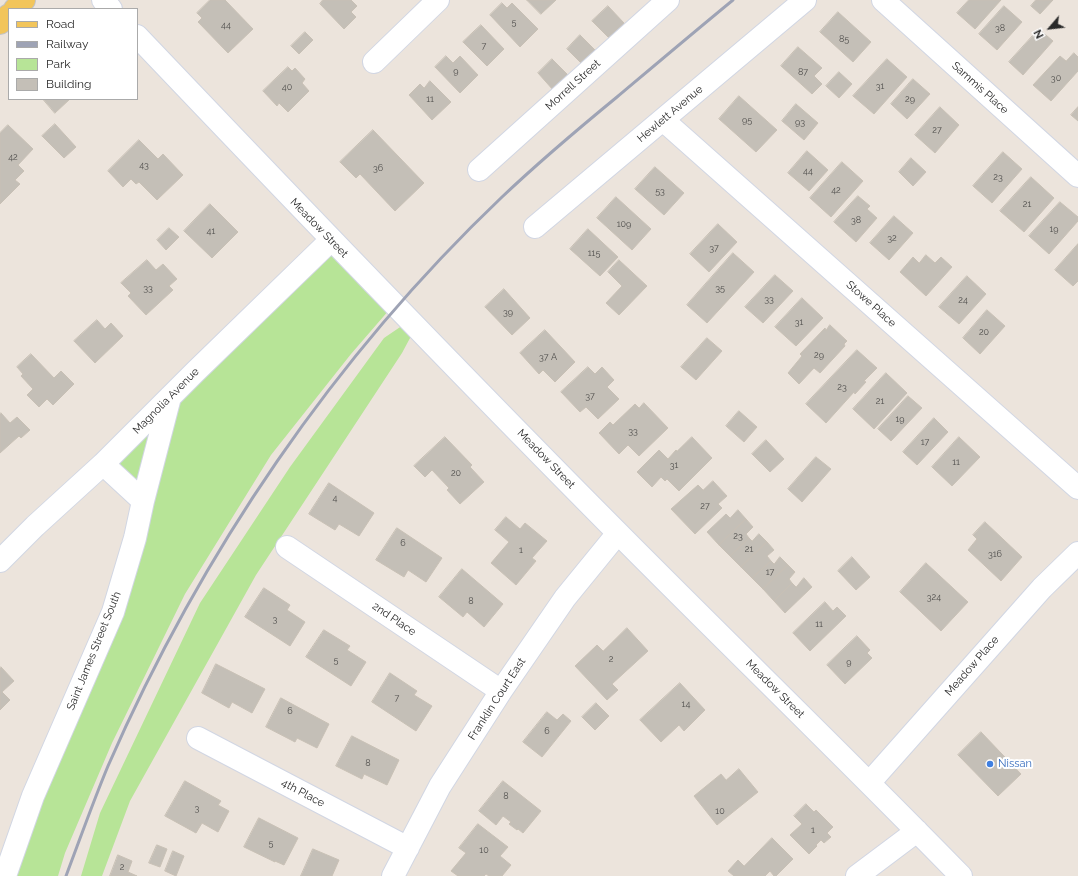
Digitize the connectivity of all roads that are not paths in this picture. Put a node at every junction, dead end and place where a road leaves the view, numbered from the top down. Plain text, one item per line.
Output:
1 (24, 0) edge
2 (103, 0) edge
3 (438, 0) edge
4 (805, 0) edge
5 (883, 0) edge
6 (664, 1) edge
7 (16, 8) edge
8 (110, 8) edge
9 (8, 16) edge
10 (0, 23) edge
11 (138, 37) edge
12 (374, 62) dead end
13 (663, 120) junction
14 (479, 170) dead end
15 (1078, 176) edge
16 (535, 227) dead end
17 (331, 240) junction
18 (170, 397) junction
19 (103, 464) junction
20 (1078, 488) edge
21 (143, 501) junction
22 (618, 533) junction
23 (287, 547) dead end
24 (1078, 553) edge
25 (0, 560) edge
26 (501, 691) junction
27 (198, 738) dead end
28 (870, 782) junction
29 (917, 831) junction
30 (408, 848) junction
31 (5, 876) edge
32 (393, 876) edge
33 (857, 876) edge
34 (961, 876) edge

1 - 7 main road
2 - 8 street
3 - 12 street
4 - 13 street, Hewlett Avenue
5 - 15 street, Sammis Place
6 - 14 street, Morrell Street
9 - 10 main road
11 - 17 street, Meadow Street
13 - 16 street, Hewlett Avenue
13 - 20 street, Stowe Place
17 - 18 street, Magnolia Avenue
17 - 22 street, Meadow Street
18 - 19 street, Magnolia Avenue
18 - 21 street, Saint James Street South
19 - 21 street
19 - 25 street, Magnolia Avenue
21 - 31 street, Saint James Street South
22 - 26 street, Franklin Court East
22 - 28 street, Meadow Street
23 - 26 street, 2nd Place
24 - 28 street, Meadow Place
26 - 30 street, Franklin Court East
27 - 30 street, 4th Place
28 - 29 street, Meadow Street
29 - 33 street
29 - 34 street, Meadow Street
30 - 32 street, Franklin Court East

